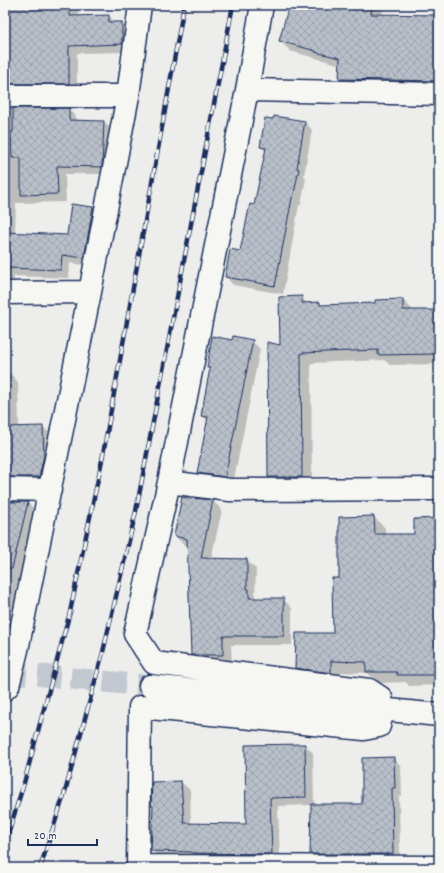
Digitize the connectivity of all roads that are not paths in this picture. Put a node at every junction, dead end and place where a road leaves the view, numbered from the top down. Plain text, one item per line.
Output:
1 (140, 5) edge
2 (262, 5) edge
3 (248, 90) junction
4 (439, 94) edge
5 (5, 96) edge
6 (128, 96) junction
7 (5, 292) edge
8 (90, 292) junction
9 (169, 482) junction
10 (5, 489) edge
11 (439, 489) edge
12 (50, 490) junction
13 (11, 650) edge
14 (154, 663) junction
15 (150, 686) tunnel mouth
16 (5, 689) edge
17 (140, 707) junction
18 (383, 709) junction
19 (439, 715) edge
20 (138, 867) edge
21 (439, 867) edge

1 - 6 street
2 - 3 street
3 - 4 street
3 - 9 street
5 - 6 street
6 - 8 street
7 - 8 street
8 - 12 street
9 - 11 street
9 - 14 street
10 - 12 street
12 - 13 street
13 - 16 street
14 - 17 street
14 - 18 street
15 - 18 street
17 - 18 street
17 - 20 street
18 - 19 street
20 - 21 street

